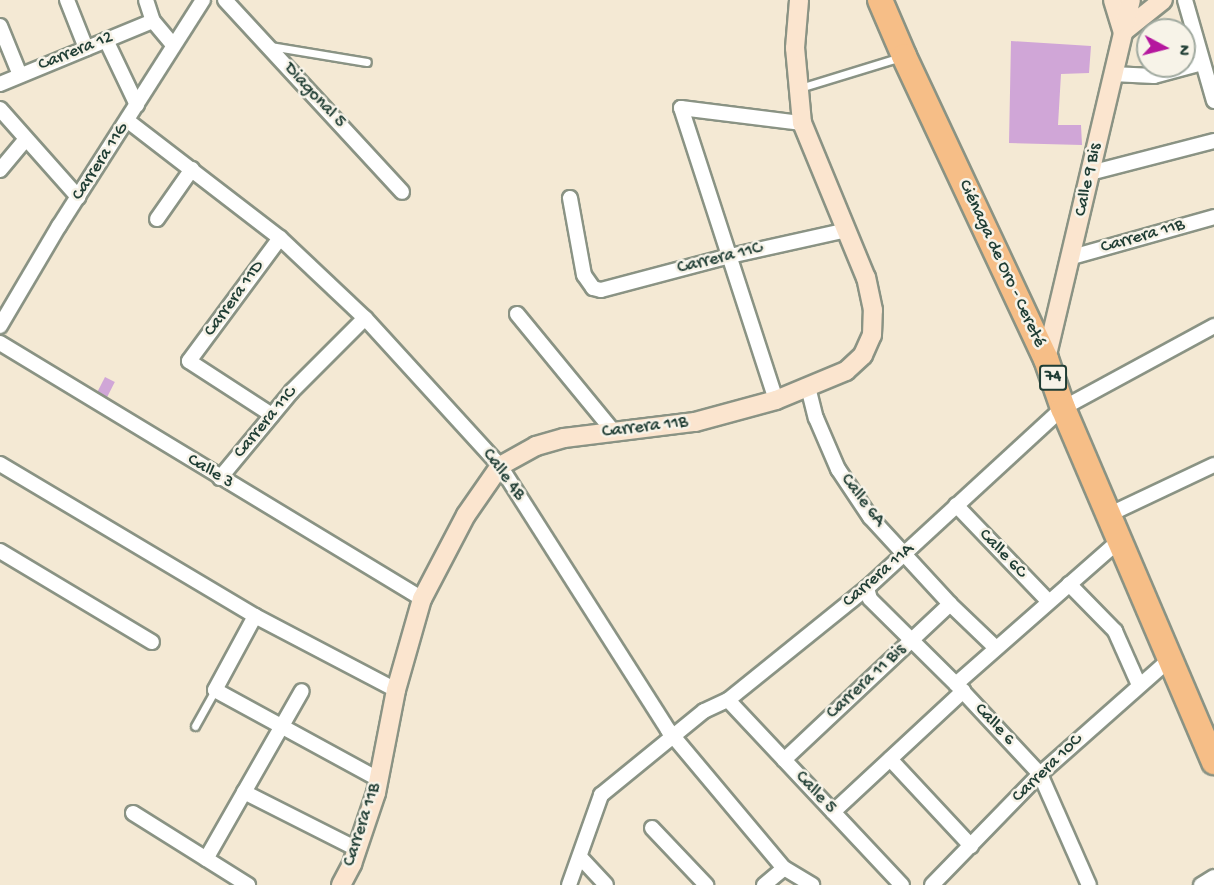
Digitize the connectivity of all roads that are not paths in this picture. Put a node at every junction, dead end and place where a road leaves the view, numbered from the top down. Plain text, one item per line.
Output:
1 (67, 0) edge
2 (146, 0) edge
3 (203, 0) edge
4 (225, 0) edge
5 (799, 0) edge
6 (880, 0) edge
7 (1113, 0) edge
8 (1131, 0) edge
9 (1163, 0) edge
10 (1185, 0) edge
11 (153, 21) junction
12 (0, 26) edge
13 (1123, 32) junction
14 (106, 40) junction
15 (172, 45) junction
16 (268, 46) junction
17 (86, 48) junction
18 (904, 56) junction
19 (366, 62) dead end
20 (1202, 63) junction
21 (1112, 74) junction
22 (20, 75) junction
23 (0, 84) edge
24 (797, 88) junction
25 (1214, 101) edge
26 (137, 105) junction
27 (0, 109) edge
28 (128, 121) junction
29 (802, 123) junction
30 (26, 139) junction
31 (1214, 141) edge
32 (192, 169) junction
33 (0, 170) edge
34 (1090, 173) junction
35 (402, 192) dead end
36 (78, 197) junction
37 (570, 198) dead end
38 (1214, 217) edge
39 (157, 219) dead end
40 (847, 230) junction
41 (280, 238) junction
42 (730, 256) junction
43 (1072, 257) junction
44 (517, 314) dead end
45 (365, 318) junction
46 (0, 326) edge
47 (1214, 326) edge
48 (0, 343) edge
49 (1046, 359) junction
50 (808, 387) junction
51 (776, 400) junction
52 (1063, 408) junction
53 (272, 415) junction
54 (614, 432) junction
55 (0, 464) edge
56 (1214, 465) edge
57 (500, 466) junction
58 (220, 478) junction
59 (956, 505) junction
60 (1108, 515) junction
61 (1119, 541) junction
62 (0, 551) edge
63 (906, 553) junction
64 (1069, 584) junction
65 (867, 588) junction
66 (422, 599) junction
67 (1048, 602) junction
68 (950, 604) junction
69 (255, 616) junction
70 (912, 640) junction
71 (152, 642) dead end
72 (995, 647) junction
73 (1169, 660) junction
74 (1139, 685) junction
75 (959, 687) junction
76 (215, 690) junction
77 (396, 690) junction
78 (302, 692) dead end
79 (728, 700) junction
80 (195, 726) dead end
81 (282, 726) junction
82 (673, 735) junction
83 (1212, 751) edge
84 (890, 759) junction
85 (784, 760) junction
86 (1040, 774) junction
87 (378, 779) junction
88 (244, 792) junction
89 (833, 812) junction
90 (133, 813) dead end
91 (652, 828) dead end
92 (971, 846) junction
93 (357, 849) junction
94 (580, 857) junction
95 (206, 859) junction
96 (784, 867) junction
97 (1214, 877) edge
98 (248, 885) edge
99 (341, 885) edge
100 (569, 885) edge
101 (606, 885) edge
102 (706, 885) edge
103 (764, 885) edge
104 (812, 885) edge
105 (902, 885) edge
106 (932, 885) edge
107 (1089, 885) edge
108 (1201, 885) edge

1 - 17 street
2 - 11 street
3 - 15 street, Carrera 11G
4 - 16 street, Diagonal 5
5 - 24 street, Carrera 11B
6 - 18 highway, Ciénaga de Oro - Cereté / 74
7 - 13 street
8 - 13 street, Calle 9 Bis
9 - 13 street
10 - 20 street
11 - 14 street, Carrera 12
11 - 15 street
12 - 22 street
13 - 21 street, Calle 9 Bis
14 - 17 street, Carrera 12
14 - 26 street
15 - 26 street, Carrera 11G
16 - 19 lane
16 - 35 street, Diagonal 5
17 - 22 street, Carrera 12
18 - 24 lane
18 - 49 highway, Ciénaga de Oro - Cereté / 74
20 - 21 street
20 - 25 street
21 - 34 street, Calle 9 Bis
22 - 23 street, Carrera 12
24 - 29 street, Carrera 11B
26 - 28 street, Carrera 11G
27 - 30 street
28 - 32 street, Calle 4B
28 - 36 street, Carrera 11G
29 - 40 street, Carrera 11B
29 - 42 street
30 - 33 street
30 - 36 street
31 - 34 street
32 - 39 street
32 - 41 street, Calle 4B
34 - 43 street, Calle 9 Bis
36 - 46 street, Carrera 11G
37 - 42 street, Carrera 11C
38 - 43 street, Carrera 11B
40 - 42 street, Carrera 11C
40 - 50 street, Carrera 11B
41 - 45 street, Calle 4B
41 - 53 street, Carrera 11D
42 - 51 street
43 - 49 street, Calle 9 Bis
44 - 54 street
45 - 53 street, Carrera 11C
45 - 57 street, Calle 4B
47 - 52 street, Carrera 11A
48 - 58 street, Calle 3
49 - 52 highway, Ciénaga de Oro - Cereté / 74
50 - 51 street, Carrera 11B
50 - 63 street, Calle 6A
51 - 54 street, Carrera 11B
52 - 59 street, Carrera 11A
52 - 60 highway, Ciénaga de Oro - Cereté / 74
53 - 58 street, Carrera 11C
54 - 57 street, Carrera 11B
55 - 69 street
56 - 60 street
57 - 66 street, Carrera 11B
57 - 82 street, Calle 4B
58 - 66 street, Calle 3
59 - 63 street, Carrera 11A
59 - 67 street, Calle 6C
60 - 61 highway, Ciénaga de Oro - Cereté / 74
61 - 64 street
61 - 73 highway, Ciénaga de Oro - Cereté / 74
62 - 71 street
63 - 65 street, Carrera 11A
63 - 68 street, Calle 6A
64 - 67 street
64 - 74 street
65 - 70 street, Calle 6
65 - 79 street, Carrera 11A
66 - 77 street, Carrera 11B
67 - 72 street
68 - 70 street, Carrera 11 Bis
68 - 72 street, Calle 6A
69 - 76 street
69 - 77 street
70 - 75 street, Calle 6
70 - 85 street, Carrera 11 Bis
72 - 75 street
73 - 74 street, Carrera 10C
73 - 83 highway, Ciénaga de Oro - Cereté / 74
74 - 86 street, Carrera 10C
75 - 84 street
75 - 86 street, Calle 6
76 - 80 lane
76 - 81 street
77 - 87 street, Carrera 11B
78 - 81 street
79 - 82 street, Carrera 11A
79 - 85 street, Calle 5
81 - 87 street
81 - 88 street
82 - 94 street, Carrera 11A
82 - 96 street, Calle 4B
84 - 89 street
84 - 92 street
85 - 89 street, Calle 5
86 - 92 street, Carrera 10C
86 - 107 street, Calle 6
87 - 93 street, Carrera 11B
88 - 93 street
88 - 95 street
89 - 105 street, Calle 5
90 - 95 street
91 - 102 street
92 - 106 street, Carrera 10C
93 - 99 street, Carrera 11B
94 - 100 street, Carrera 11A
94 - 101 street
95 - 98 street
96 - 103 street
96 - 104 street, Calle 4B
97 - 108 street

